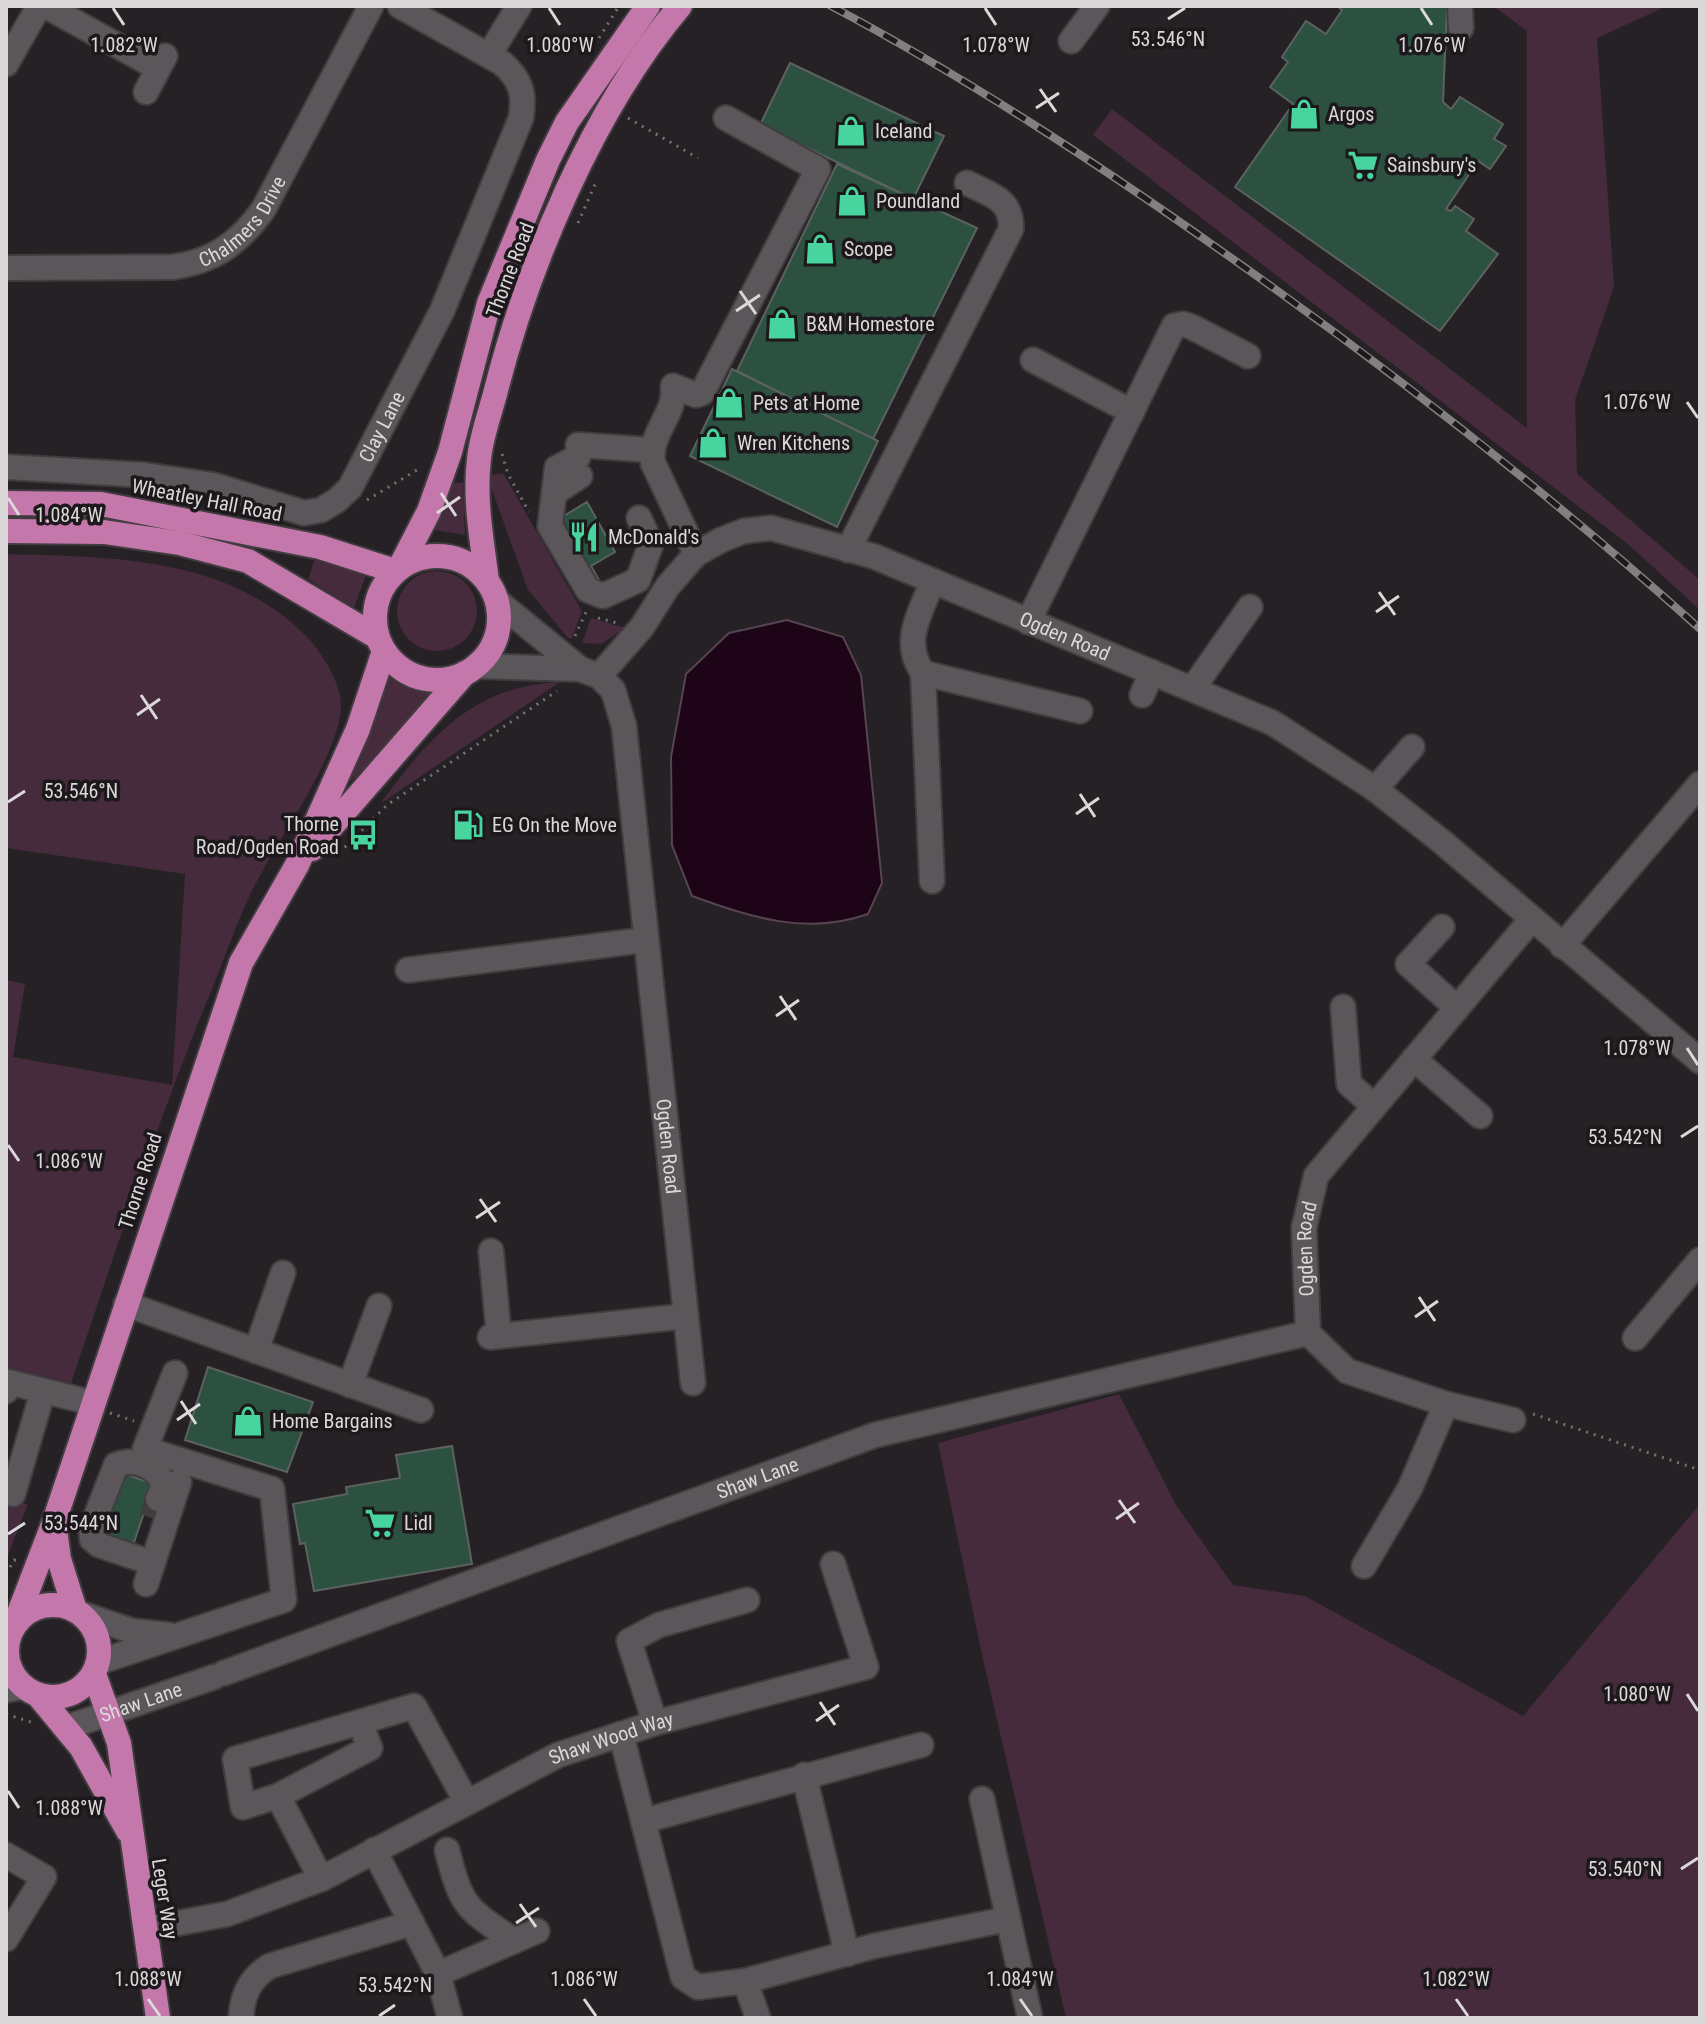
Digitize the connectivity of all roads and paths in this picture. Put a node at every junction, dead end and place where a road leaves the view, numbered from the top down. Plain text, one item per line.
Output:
1 (39, 6) edge
2 (46, 6) edge
3 (371, 6) edge
4 (400, 6) edge
5 (519, 6) edge
6 (648, 6) edge
7 (680, 6) edge
8 (1097, 6) edge
9 (1292, 6) edge
10 (1296, 9) dead end
11 (1071, 41) dead end
12 (486, 53) junction
13 (6, 64) edge
14 (146, 92) dead end
15 (632, 106) dead end
16 (626, 116) junction
17 (726, 118) dead end
18 (620, 128) dead end
19 (698, 158) dead end
20 (600, 172) dead end
21 (967, 183) dead end
22 (572, 233) dead end
23 (6, 268) edge
24 (1248, 356) dead end
25 (1033, 360) dead end
26 (1132, 412) junction
27 (499, 442) dead end
28 (651, 450) junction
29 (430, 460) dead end
30 (6, 467) edge
31 (6, 503) edge
32 (361, 504) dead end
33 (529, 512) dead end
34 (642, 524) dead end
35 (6, 531) edge
36 (848, 550) junction
37 (696, 554) junction
38 (398, 569) junction
39 (933, 581) junction
40 (492, 591) junction
41 (580, 600) dead end
42 (1250, 607) dead end
43 (651, 612) junction
44 (1028, 622) junction
45 (381, 644) junction
46 (471, 669) junction
47 (589, 672) junction
48 (1152, 672) junction
49 (923, 673) junction
50 (562, 688) dead end
51 (1193, 688) junction
52 (1142, 695) dead end
53 (1080, 711) dead end
54 (1412, 747) dead end
55 (1700, 784) edge
56 (1375, 789) junction
57 (332, 860) dead end
58 (297, 865) junction
59 (932, 881) dead end
60 (1531, 920) junction
61 (1442, 927) dead end
62 (644, 940) junction
63 (1562, 946) junction
64 (408, 970) dead end
65 (1343, 1007) dead end
66 (1457, 1008) junction
67 (1414, 1059) junction
68 (1700, 1061) edge
69 (1374, 1106) junction
70 (1480, 1116) dead end
71 (491, 1251) dead end
72 (1700, 1260) edge
73 (283, 1273) dead end
74 (126, 1304) junction
75 (379, 1306) dead end
76 (686, 1316) junction
77 (1308, 1333) junction
78 (1635, 1338) dead end
79 (256, 1351) junction
80 (175, 1373) dead end
81 (693, 1383) dead end
82 (350, 1385) junction
83 (6, 1391) edge
84 (43, 1391) junction
85 (1446, 1404) junction
86 (92, 1405) junction
87 (421, 1410) dead end
88 (1513, 1420) joint
89 (153, 1427) junction
90 (185, 1464) junction
91 (1700, 1470) edge
92 (6, 1491) edge
93 (54, 1522) junction
94 (833, 1564) dead end
95 (1364, 1566) dead end
96 (151, 1567) junction
97 (747, 1600) dead end
98 (79, 1612) junction
99 (10, 1632) edge
100 (171, 1635) junction
101 (96, 1668) junction
102 (22, 1691) edge
103 (111, 1714) junction
104 (360, 1723) junction
105 (655, 1723) junction
106 (65, 1728) junction
107 (621, 1734) junction
108 (921, 1745) dead end
109 (804, 1775) junction
110 (278, 1796) junction
111 (982, 1799) dead end
112 (466, 1801) junction
113 (643, 1821) junction
114 (131, 1836) junction
115 (374, 1850) junction
116 (447, 1850) dead end
117 (6, 1855) edge
118 (321, 1879) junction
119 (1008, 1919) junction
120 (412, 1923) junction
121 (146, 1929) junction
122 (537, 1931) dead end
123 (6, 1939) edge
124 (514, 1941) junction
125 (847, 1954) junction
126 (438, 1974) junction
127 (745, 1981) junction
128 (158, 2018) edge
129 (241, 2018) edge
130 (450, 2018) edge
131 (758, 2018) edge
132 (1030, 2018) edge

1 - 13 street
2 - 14 street
3 - 23 street, Chalmers Drive
4 - 12 street, Clay Lane
5 - 12 street
6 - 38 highway, Thorne Road
7 - 40 highway, Thorne Road
8 - 11 street
9 - 10 path
12 - 30 street, Clay Lane
15 - 16 path
16 - 18 path
16 - 19 path
17 - 28 street
20 - 22 path
21 - 36 street
24 - 26 street
25 - 26 street
26 - 44 street
27 - 33 path
28 - 34 street
28 - 37 street
29 - 32 path
31 - 38 highway, Wheatley Hall Road
35 - 45 highway
36 - 37 street, Ogden Road
36 - 39 street, Ogden Road
37 - 43 street, Ogden Road
38 - 40 highway
38 - 45 highway
39 - 44 street, Ogden Road
39 - 49 street
40 - 46 highway
40 - 47 street, Ogden Road
41 - 43 path
42 - 51 street
43 - 47 street, Ogden Road
44 - 48 street, Ogden Road
45 - 46 highway
45 - 58 highway, Thorne Road
46 - 47 street
46 - 58 highway, Thorne Road
47 - 62 street, Ogden Road
48 - 51 street, Ogden Road
48 - 52 street
49 - 53 street
49 - 59 street
50 - 57 path
51 - 56 street, Ogden Road
54 - 56 street
55 - 63 street
56 - 60 street, Ogden Road
58 - 74 highway, Thorne Road
60 - 63 street, Ogden Road
60 - 66 street, Ogden Road
61 - 66 street
62 - 64 street
62 - 76 street, Ogden Road
63 - 68 street, Ogden Road
65 - 69 street
66 - 67 street, Ogden Road
67 - 69 street, Ogden Road
67 - 70 street
69 - 77 street, Ogden Road
71 - 76 street
72 - 78 street
73 - 79 street
74 - 79 street
74 - 86 highway, Thorne Road
75 - 82 street
76 - 81 street, Ogden Road
77 - 85 street
77 - 103 street, Shaw Lane
79 - 82 street
80 - 89 street
82 - 87 street
83 - 84 street
84 - 86 street
84 - 92 street
85 - 88 street
85 - 95 street
86 - 89 path
86 - 93 highway, Thorne Road
88 - 91 path
89 - 90 street
90 - 96 street
90 - 100 street
93 - 98 highway, Thorne Road
93 - 99 highway, Thorne Road
94 - 105 street, Shaw Wood Way
96 - 96 street
97 - 105 street
98 - 99 highway
98 - 100 street
98 - 101 highway
99 - 102 highway
100 - 101 street
101 - 102 highway
101 - 103 highway, Leger Way
102 - 106 highway, Leger Way
103 - 106 street, Shaw Lane
103 - 114 highway, Leger Way
104 - 110 street
104 - 110 street
104 - 112 street
105 - 107 street, Shaw Wood Way
106 - 114 highway, Leger Way
107 - 112 street, Shaw Wood Way
107 - 113 street
108 - 109 street
109 - 113 street
109 - 125 street
110 - 118 street
111 - 119 street
112 - 115 street, Shaw Wood Way
113 - 127 street
114 - 121 highway, Leger Way
115 - 118 street, Shaw Wood Way
115 - 120 street
116 - 124 street
117 - 123 street
118 - 121 street, Shaw Wood Way
119 - 125 street
119 - 132 street
120 - 126 street
120 - 129 street
121 - 128 highway, Leger Way
122 - 124 street
124 - 126 street
125 - 127 street
126 - 130 street
127 - 131 street

